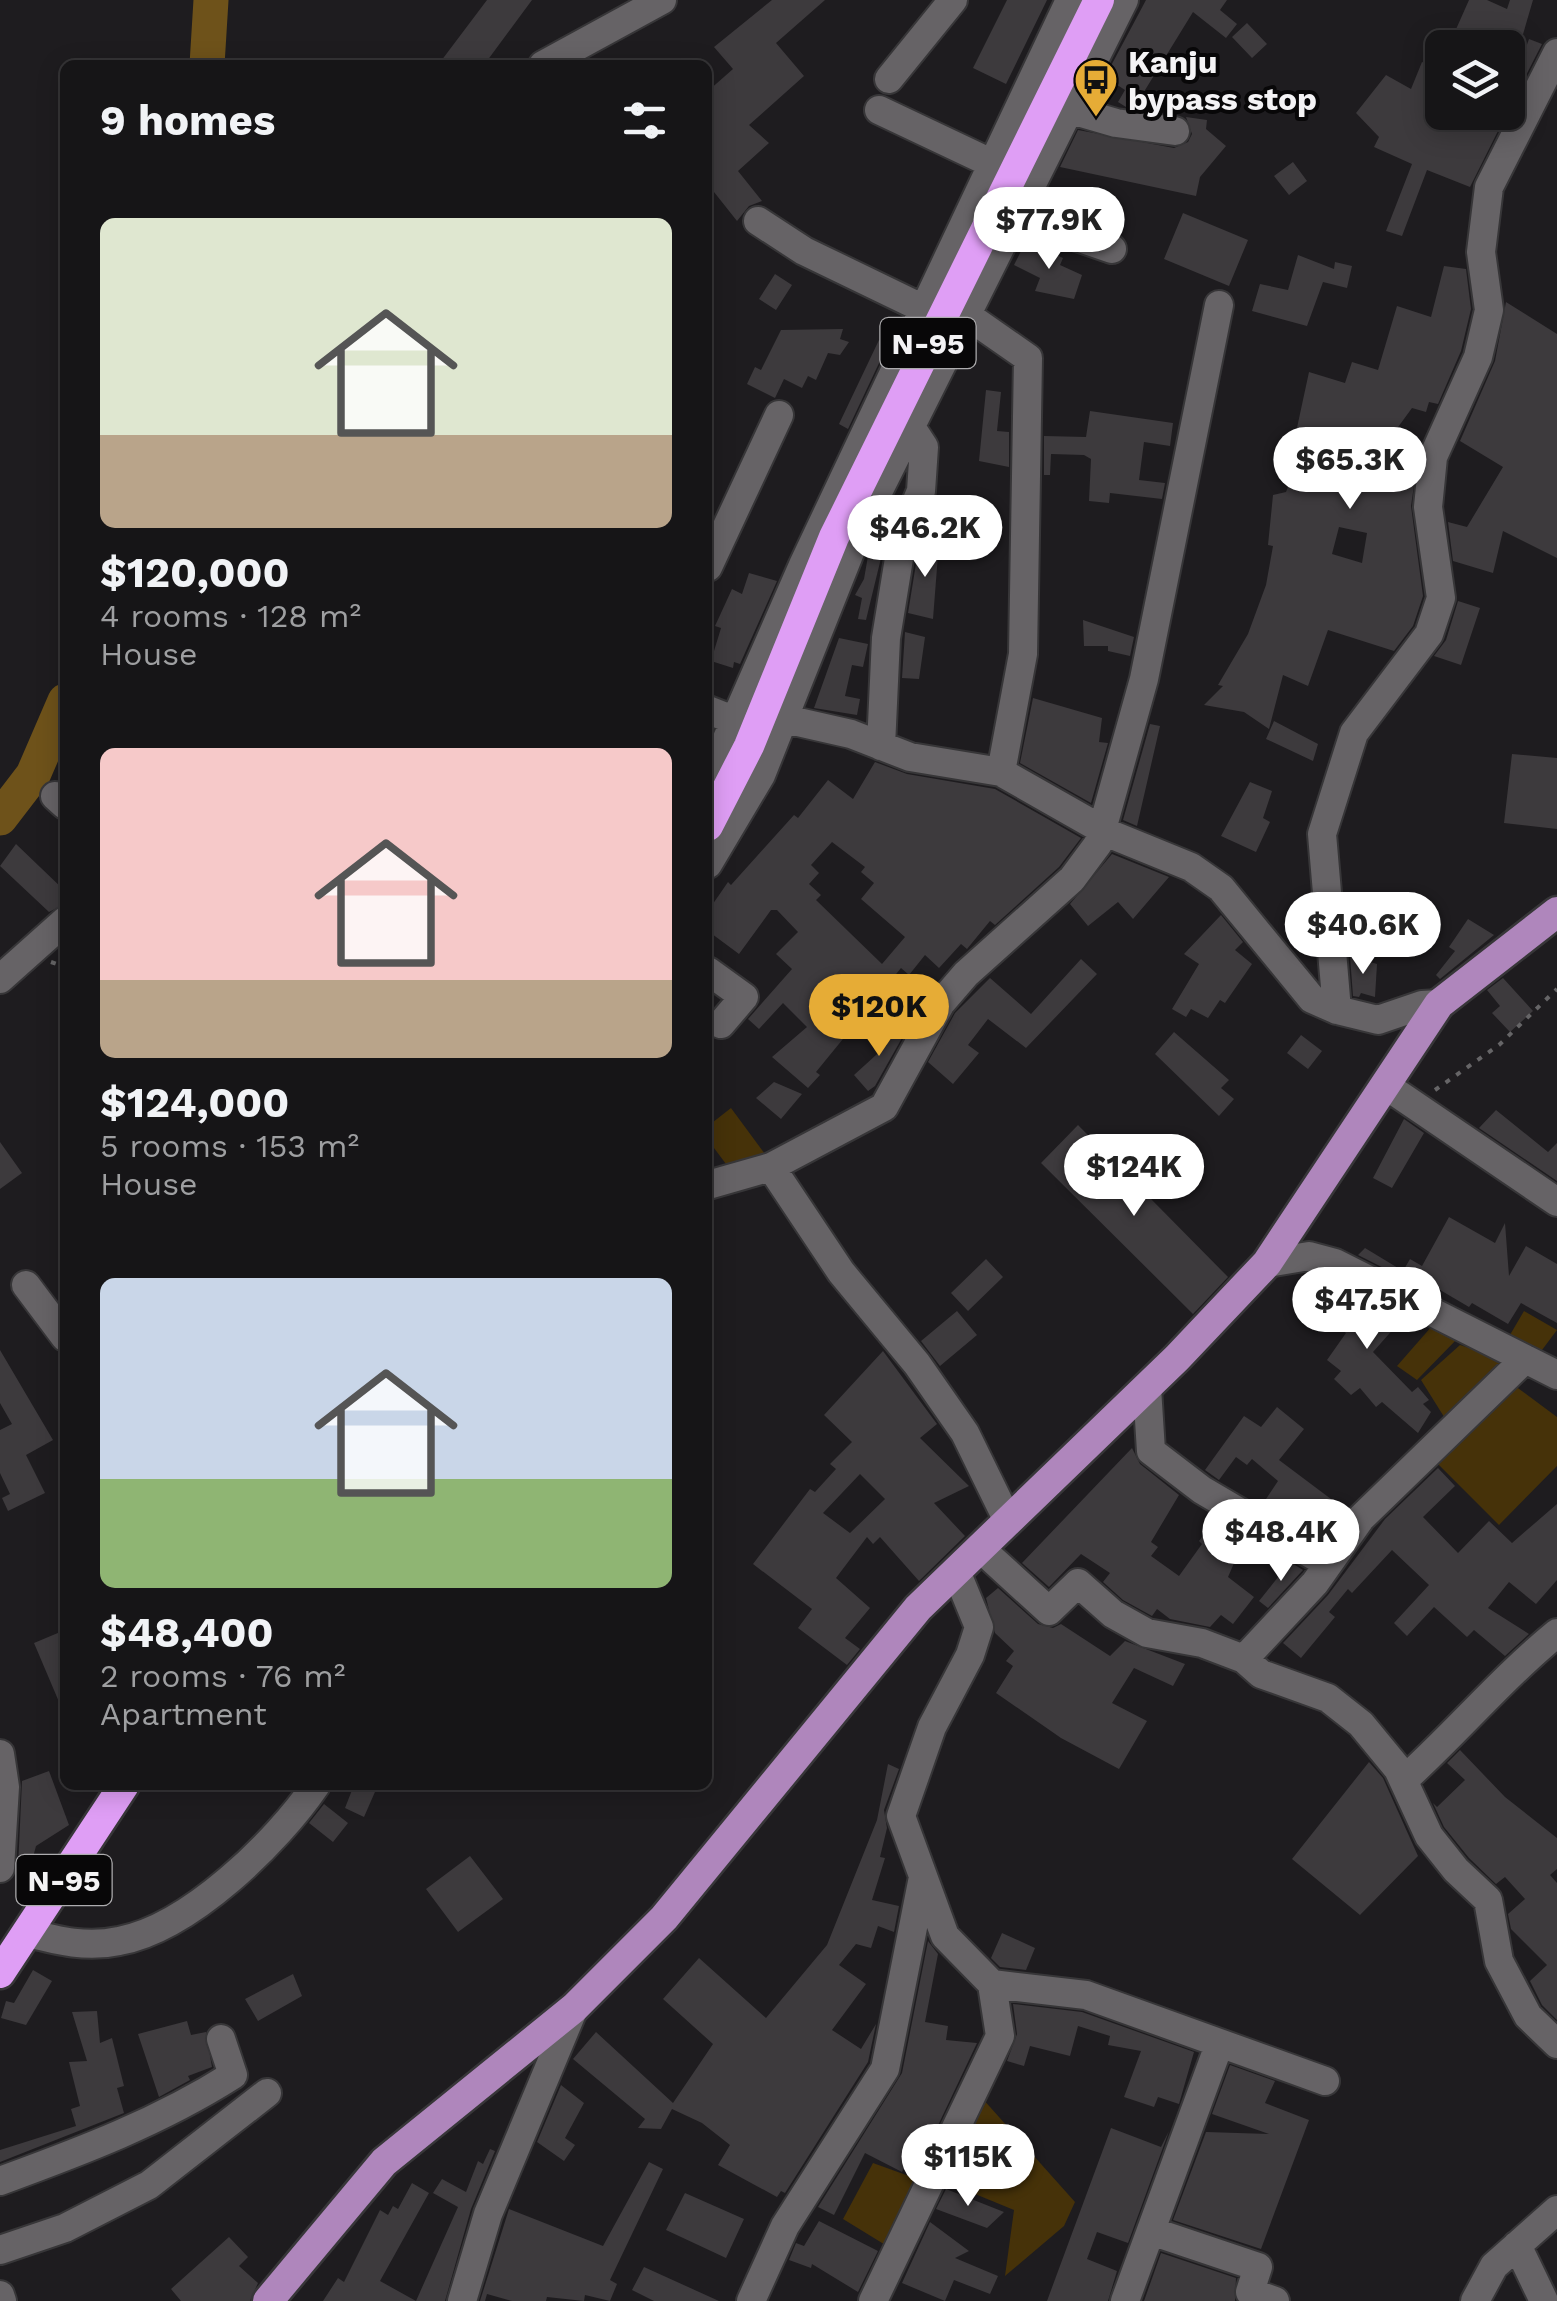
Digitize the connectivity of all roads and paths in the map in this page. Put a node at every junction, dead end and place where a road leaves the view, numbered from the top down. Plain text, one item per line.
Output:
1 (662, 0) edge
2 (953, 0) edge
3 (1070, 0) edge
4 (1099, 0) edge
5 (1124, 0) edge
6 (1557, 52) edge
7 (552, 60) edge
8 (889, 80) dead end
9 (1068, 109) junction
10 (879, 110) dead end
11 (1175, 131) dead end
12 (993, 164) junction
13 (1016, 216) junction
14 (758, 221) dead end
15 (1112, 249) dead end
16 (1219, 305) dead end
17 (924, 310) junction
18 (965, 314) junction
19 (778, 415) dead end
20 (910, 424) junction
21 (719, 513) edge
22 (712, 547) edge
23 (712, 712) edge
24 (784, 719) junction
25 (736, 721) junction
26 (881, 746) junction
27 (1001, 772) junction
28 (712, 804) edge
29 (1105, 831) junction
30 (712, 857) edge
31 (1557, 912) edge
32 (60, 925) edge
33 (712, 974) edge
34 (0, 979) edge
35 (1557, 989) edge
36 (1439, 1004) junction
37 (1337, 1010) junction
38 (721, 1024) dead end
39 (1385, 1085) junction
40 (1415, 1105) junction
41 (771, 1167) junction
42 (712, 1184) edge
43 (1557, 1202) edge
44 (1267, 1263) junction
45 (26, 1285) dead end
46 (60, 1326) edge
47 (1525, 1359) junction
48 (1557, 1375) edge
49 (1147, 1388) junction
50 (1008, 1521) junction
51 (980, 1548) junction
52 (1328, 1564) junction
53 (956, 1571) junction
54 (1557, 1633) edge
55 (1244, 1659) junction
56 (0, 1754) edge
57 (1404, 1780) junction
58 (121, 1790) edge
59 (313, 1790) edge
60 (0, 1868) edge
61 (923, 1875) junction
62 (28, 1933) junction
63 (0, 1973) edge
64 (992, 1984) junction
65 (574, 2008) junction
66 (221, 2039) dead end
67 (1557, 2044) edge
68 (1219, 2045) junction
69 (1324, 2080) dead end
70 (268, 2093) dead end
71 (0, 2180) edge
72 (1557, 2210) edge
73 (1151, 2231) junction
74 (1517, 2245) junction
75 (0, 2250) edge
76 (1478, 2299) edge
77 (268, 2301) edge
78 (462, 2301) edge
79 (751, 2301) edge
80 (873, 2301) edge
81 (1126, 2301) edge
82 (1274, 2301) edge
83 (1544, 2301) edge

1 - 7 street
2 - 8 street
3 - 12 street
4 - 28 highway, N-95
5 - 9 street
6 - 37 street
9 - 11 street
9 - 13 street
10 - 12 street
12 - 17 street
13 - 15 street
13 - 18 street
14 - 17 street
16 - 29 street
17 - 25 street
18 - 20 street
18 - 27 street
19 - 21 street
20 - 24 street
20 - 26 street
21 - 22 street
23 - 25 street
24 - 26 street
24 - 30 street
25 - 28 street
26 - 27 street
27 - 29 street
29 - 37 street
29 - 41 street
31 - 36 main road
32 - 34 street
33 - 38 street
35 - 40 path
36 - 37 street
36 - 39 main road
39 - 40 street
39 - 44 main road
40 - 43 street
41 - 42 street
41 - 50 street
44 - 47 street
44 - 49 main road
45 - 46 street
47 - 48 street
47 - 52 street
49 - 50 main road
49 - 52 street
50 - 51 main road
51 - 53 main road
51 - 55 street
52 - 55 street
53 - 61 street
53 - 65 main road
54 - 57 street
55 - 57 street
56 - 60 street
57 - 67 street
58 - 62 highway, N-95
59 - 62 street
61 - 64 street
61 - 79 street
62 - 63 highway, N-95
64 - 68 street
64 - 80 street
65 - 77 main road
65 - 78 street
66 - 71 street
68 - 69 street
68 - 73 street
70 - 75 street
72 - 74 street
73 - 81 street
73 - 82 street
74 - 76 street
74 - 83 street

